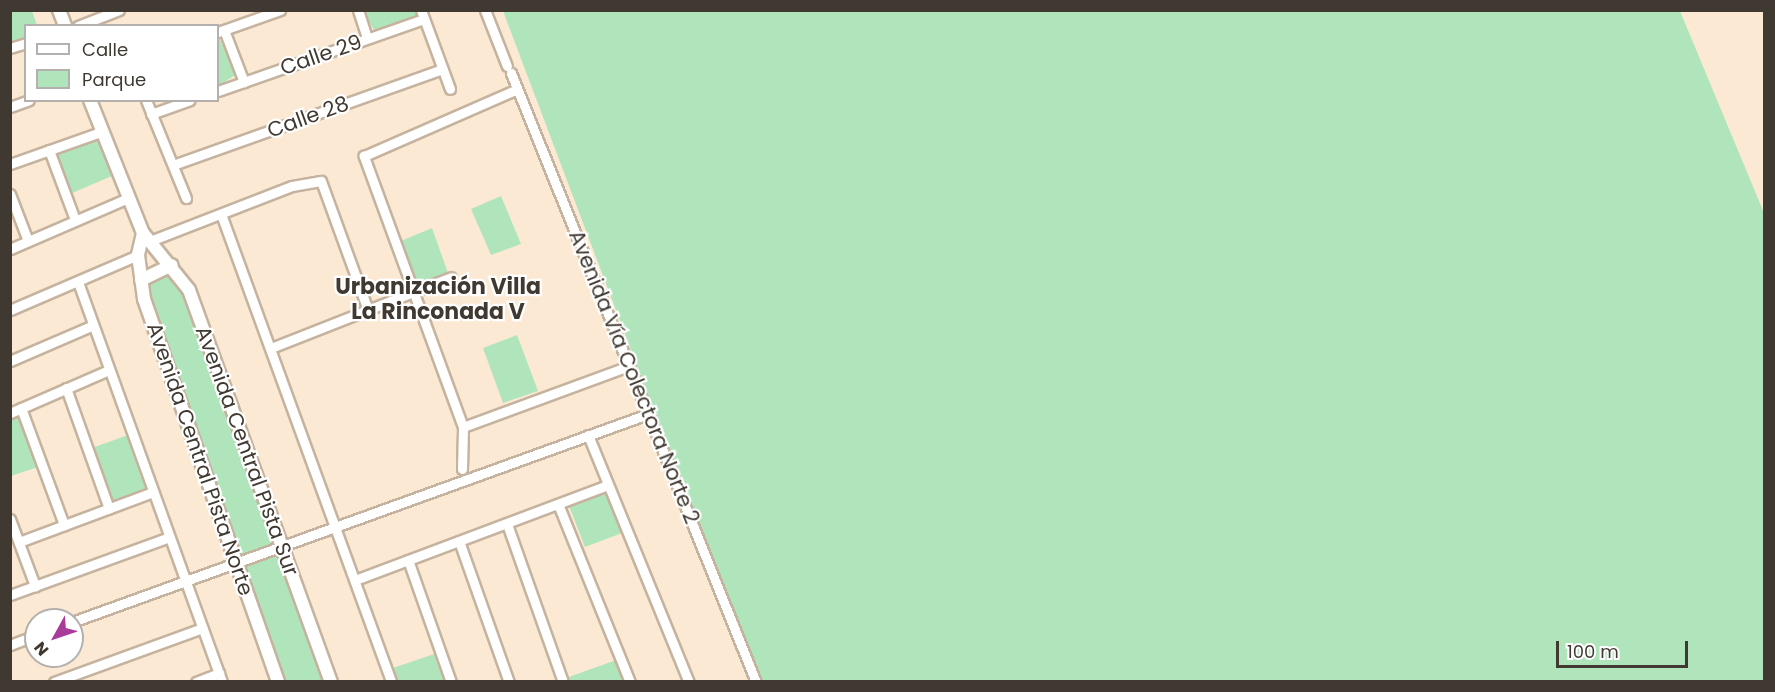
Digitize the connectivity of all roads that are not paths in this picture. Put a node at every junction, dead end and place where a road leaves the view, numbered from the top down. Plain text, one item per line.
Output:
1 (119, 10) edge
2 (280, 10) edge
3 (358, 10) edge
4 (485, 10) edge
5 (422, 15) edge
6 (83, 24) edge
7 (221, 31) edge
8 (367, 38) junction
9 (442, 69) junction
10 (244, 82) junction
11 (517, 89) junction
12 (450, 90) dead end
13 (219, 91) edge
14 (91, 102) edge
15 (147, 102) edge
16 (184, 102) edge
17 (151, 114) junction
18 (101, 132) junction
19 (49, 150) junction
20 (10, 164) edge
21 (173, 165) junction
22 (10, 194) edge
23 (128, 198) junction
24 (186, 198) dead end
25 (221, 214) junction
26 (75, 220) junction
27 (146, 237) junction
28 (28, 241) junction
29 (10, 249) edge
30 (138, 255) junction
31 (172, 265) junction
32 (451, 277) dead end
33 (141, 280) junction
34 (78, 282) junction
35 (413, 291) junction
36 (10, 310) edge
37 (368, 310) junction
38 (93, 325) junction
39 (271, 348) junction
40 (10, 361) edge
41 (628, 366) junction
42 (109, 370) junction
43 (66, 388) junction
44 (21, 408) junction
45 (10, 413) edge
46 (648, 414) junction
47 (463, 428) junction
48 (588, 435) junction
49 (462, 469) dead end
50 (608, 485) junction
51 (153, 492) junction
52 (558, 504) junction
53 (109, 508) junction
54 (10, 519) edge
55 (507, 524) junction
56 (64, 525) junction
57 (336, 530) junction
58 (169, 537) junction
59 (459, 541) junction
60 (19, 542) junction
61 (283, 547) junction
62 (408, 560) junction
63 (238, 564) junction
64 (355, 579) junction
65 (185, 581) junction
66 (34, 586) junction
67 (10, 595) edge
68 (84, 618) edge
69 (202, 628) junction
70 (220, 677) edge
71 (54, 681) edge
72 (196, 681) edge
73 (278, 681) edge
74 (331, 681) edge
75 (391, 681) edge
76 (451, 681) edge
77 (509, 681) edge
78 (563, 681) edge
79 (630, 681) edge
80 (689, 681) edge
81 (756, 681) edge

1 - 6 street
2 - 7 street
3 - 8 street
4 - 11 street, Avenida Vía Colectora Norte 2
5 - 8 street, Calle 29
5 - 9 street
7 - 10 street
8 - 10 street, Calle 29
9 - 12 street
9 - 21 street, Calle 28
10 - 13 street, Calle 29
11 - 35 street
11 - 41 street, Avenida Vía Colectora Norte 2
14 - 18 street, Avenida Central Pista Sur
15 - 17 street
16 - 17 street
17 - 21 street
18 - 19 street
18 - 23 street, Avenida Central Pista Sur
19 - 20 street
19 - 26 street
21 - 24 street
22 - 28 street
23 - 26 street
23 - 27 street, Avenida Central Pista Sur
25 - 27 street
25 - 37 street
25 - 39 street
26 - 28 street
27 - 30 street, Avenida Central Pista Norte
27 - 31 street, Avenida Central Pista Sur
28 - 29 street
30 - 33 street, Avenida Central Pista Norte
30 - 34 street
31 - 33 street
31 - 61 street, Avenida Central Pista Sur
32 - 35 street
33 - 63 street, Avenida Central Pista Norte
34 - 36 street
34 - 38 street
35 - 37 street
35 - 47 street
37 - 39 street
38 - 40 street
38 - 42 street
39 - 57 street
41 - 46 street, Avenida Vía Colectora Norte 2
41 - 47 street
42 - 43 street
42 - 51 street
43 - 44 street
43 - 53 street
44 - 45 street
44 - 56 street
46 - 48 street
46 - 81 street, Avenida Vía Colectora Norte 2
47 - 49 street
48 - 50 street
48 - 57 street
50 - 52 street
50 - 80 street
51 - 53 street
51 - 58 street
52 - 55 street
52 - 79 street
53 - 56 street
54 - 60 street
55 - 59 street
55 - 78 street
56 - 60 street
57 - 61 street
57 - 64 street
58 - 65 street
58 - 66 street
59 - 62 street
59 - 77 street
60 - 66 street
61 - 63 street
61 - 74 street, Avenida Central Pista Sur
62 - 64 street
62 - 76 street
63 - 65 street
63 - 73 street, Avenida Central Pista Norte
64 - 75 street
65 - 68 street
65 - 69 street
66 - 67 street
69 - 70 street
69 - 71 street
70 - 72 street

